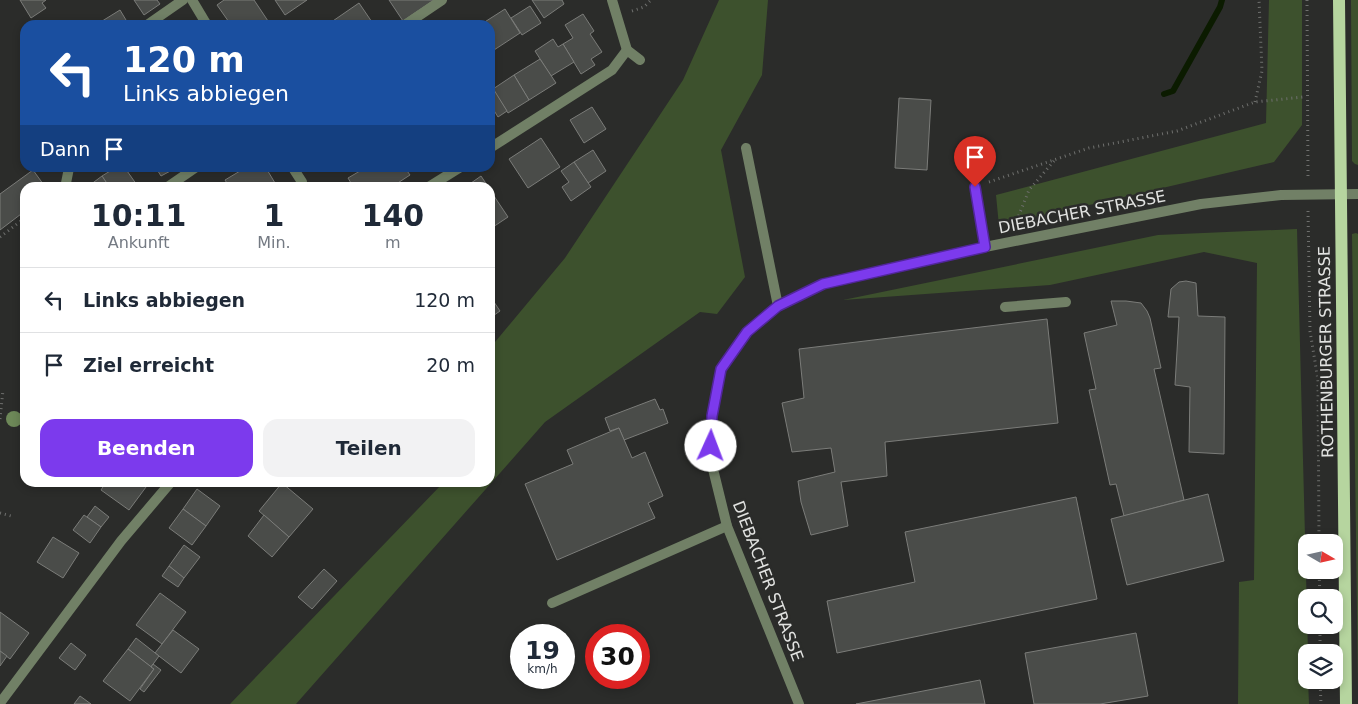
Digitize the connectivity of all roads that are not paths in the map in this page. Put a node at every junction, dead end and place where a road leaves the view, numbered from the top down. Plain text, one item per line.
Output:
1 (183, 0) edge
2 (192, 0) edge
3 (442, 0) edge
4 (612, 0) edge
5 (1339, 0) edge
6 (154, 20) edge
7 (204, 20) edge
8 (412, 20) edge
9 (626, 50) junction
10 (640, 60) dead end
11 (495, 145) edge
12 (746, 148) dead end
13 (190, 172) edge
14 (453, 172) edge
15 (175, 182) edge
16 (437, 182) edge
17 (975, 187) road end
18 (1341, 194) junction
19 (1358, 194) edge
20 (985, 247) junction
21 (1066, 302) dead end
22 (778, 306) junction
23 (1005, 307) dead end
24 (168, 487) edge
25 (727, 526) junction
26 (552, 603) dead end
27 (0, 703) edge
28 (799, 704) edge
29 (1346, 704) edge

1 - 6 street
2 - 7 street
3 - 8 street
4 - 9 street
5 - 18 main road, ROTHENBURGER STRASSE
9 - 10 street
9 - 11 street
12 - 22 street
13 - 15 street
14 - 16 street
17 - 20 street
18 - 19 street, DIEBACHER STRASSE
18 - 20 street, DIEBACHER STRASSE
18 - 29 main road, ROTHENBURGER STRASSE
20 - 22 street, DIEBACHER STRASSE
21 - 23 street
22 - 25 street, DIEBACHER STRASSE
24 - 27 street
25 - 26 street
25 - 28 street, DIEBACHER STRASSE

